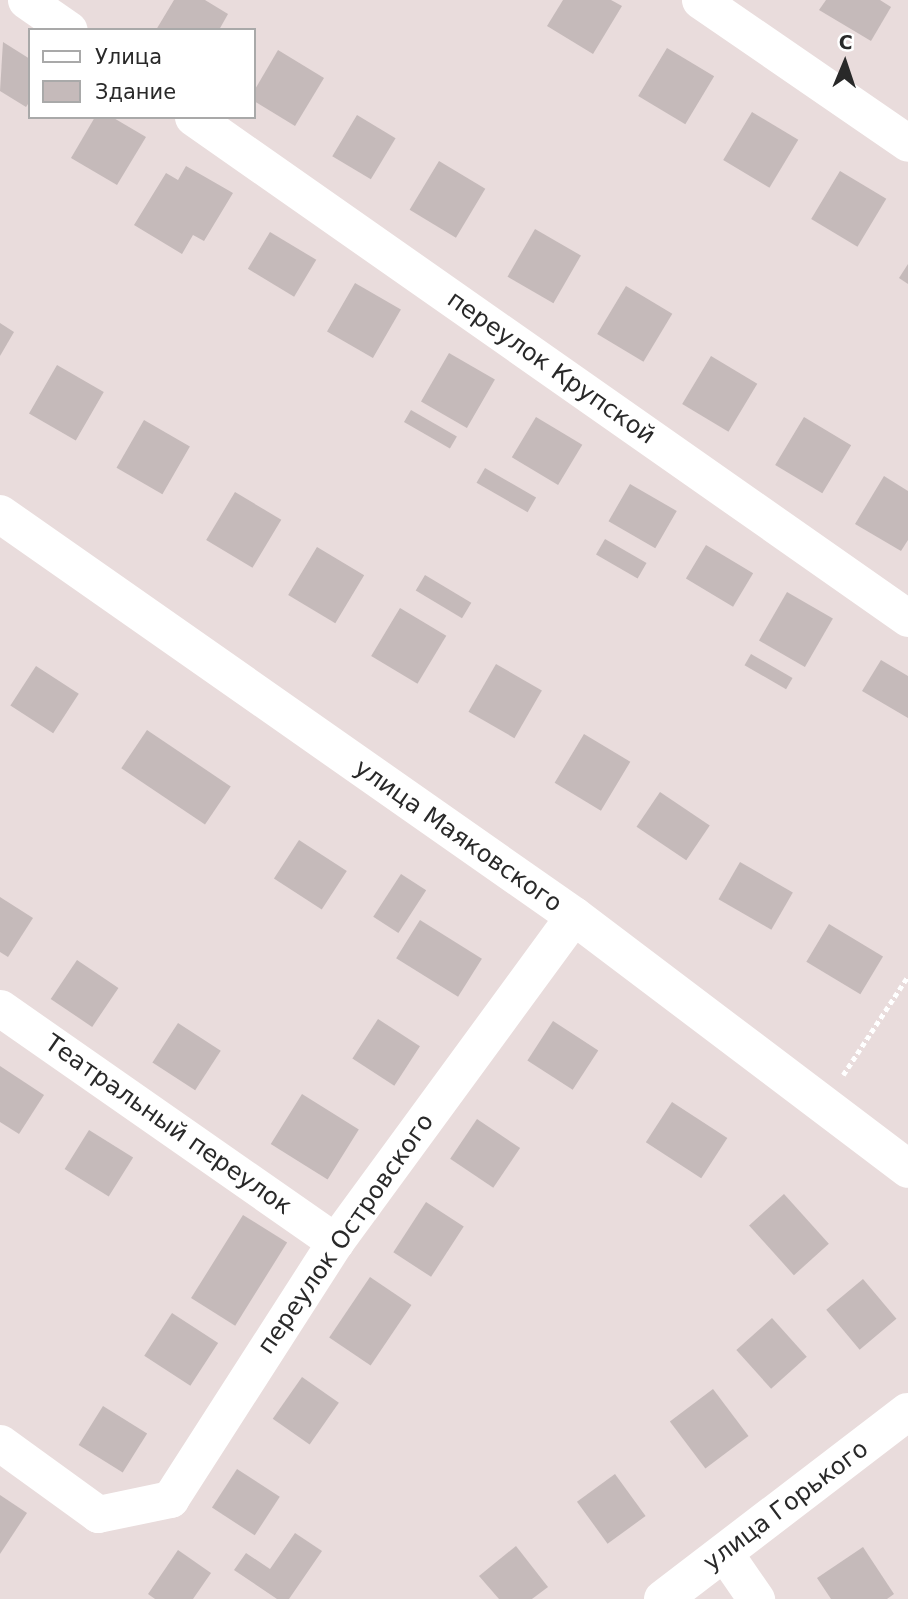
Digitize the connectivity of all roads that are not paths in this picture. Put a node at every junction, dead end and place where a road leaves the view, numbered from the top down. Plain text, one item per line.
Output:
1 (26, 0) edge
2 (700, 0) edge
3 (66, 28) edge
4 (197, 119) edge
5 (908, 143) edge
6 (0, 514) edge
7 (908, 618) edge
8 (574, 916) junction
9 (0, 1008) edge
10 (908, 1169) edge
11 (335, 1242) junction
12 (908, 1412) edge
13 (0, 1443) edge
14 (725, 1554) junction
15 (663, 1599) edge
16 (757, 1599) edge

1 - 3 street
2 - 5 street
4 - 7 street, переулок Крупской
6 - 8 street, улица Маяковского
8 - 10 street, улица Маяковского
8 - 11 street, переулок Островского
9 - 11 street, Театральный переулок
11 - 13 street, переулок Островского
12 - 14 street, улица Горького
14 - 15 street, улица Горького
14 - 16 street

